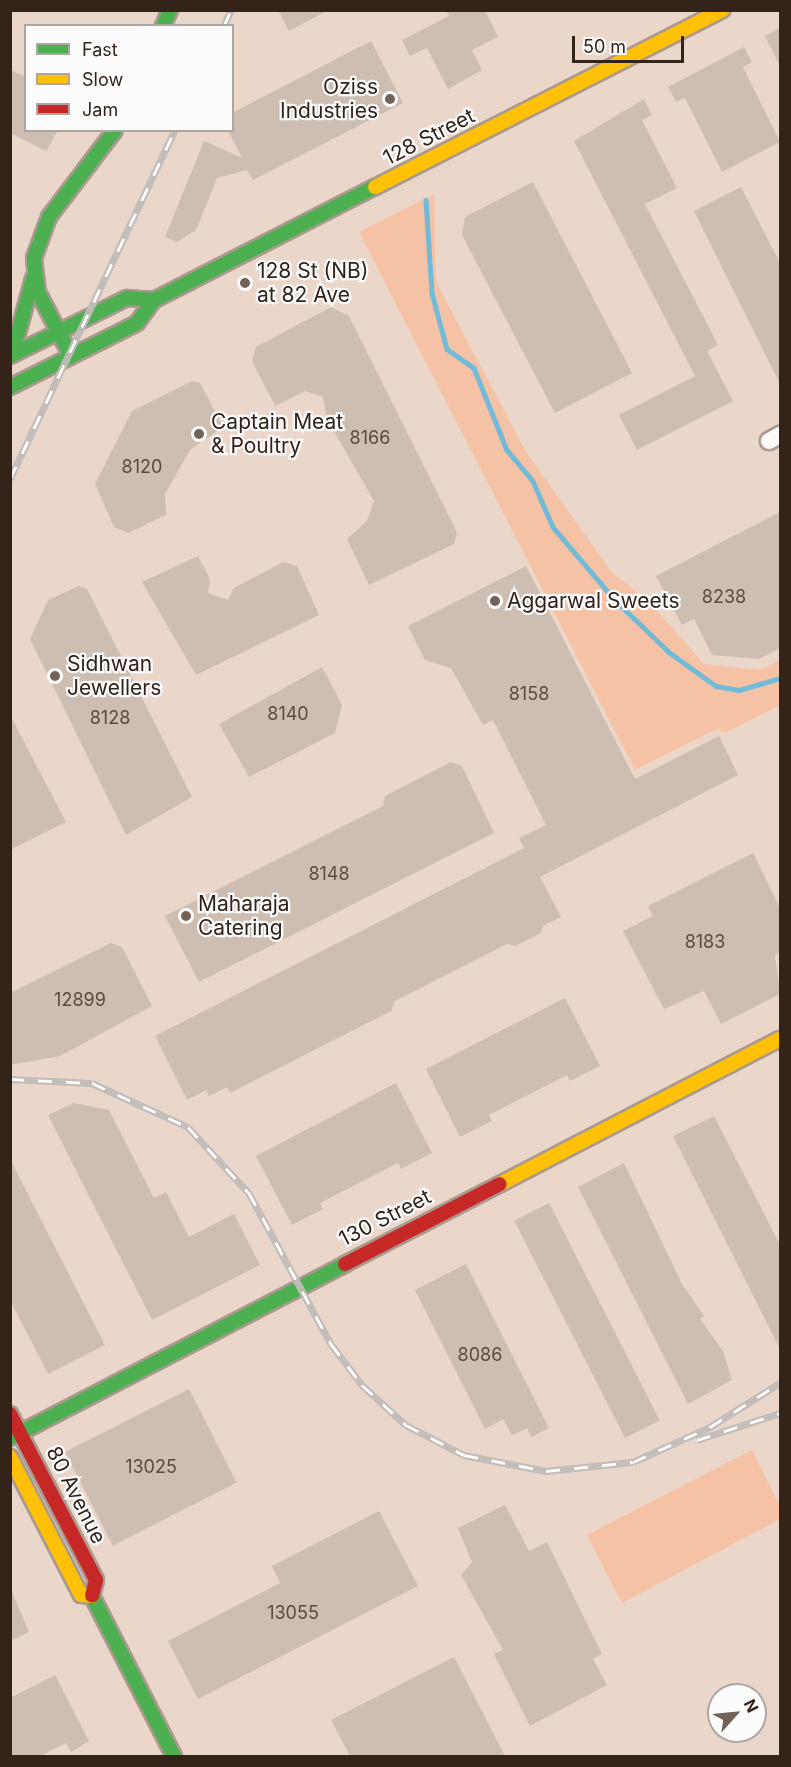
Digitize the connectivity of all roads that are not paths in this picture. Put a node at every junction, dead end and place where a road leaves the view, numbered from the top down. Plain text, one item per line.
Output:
1 (170, 10) edge
2 (722, 10) edge
3 (164, 24) edge
4 (113, 132) edge
5 (33, 278) junction
6 (154, 300) junction
7 (58, 332) junction
8 (11, 355) edge
9 (71, 356) junction
10 (10, 387) edge
11 (780, 1039) edge
12 (10, 1414) edge
13 (15, 1435) edge
14 (10, 1458) edge
15 (92, 1596) junction
16 (174, 1756) edge

1 - 3 main road
2 - 6 main road, 128 Street
4 - 5 main road
5 - 7 main road
5 - 8 main road
6 - 7 main road, 128 Street
6 - 9 main road, 128 Street
7 - 8 main road, 128 Street
7 - 9 main road
9 - 10 main road, 128 Street
11 - 13 main road, 130 Street
12 - 13 main road, 80 Avenue
13 - 15 main road, 80 Avenue
14 - 15 main road, 80 Avenue
15 - 16 main road, 80 Avenue

